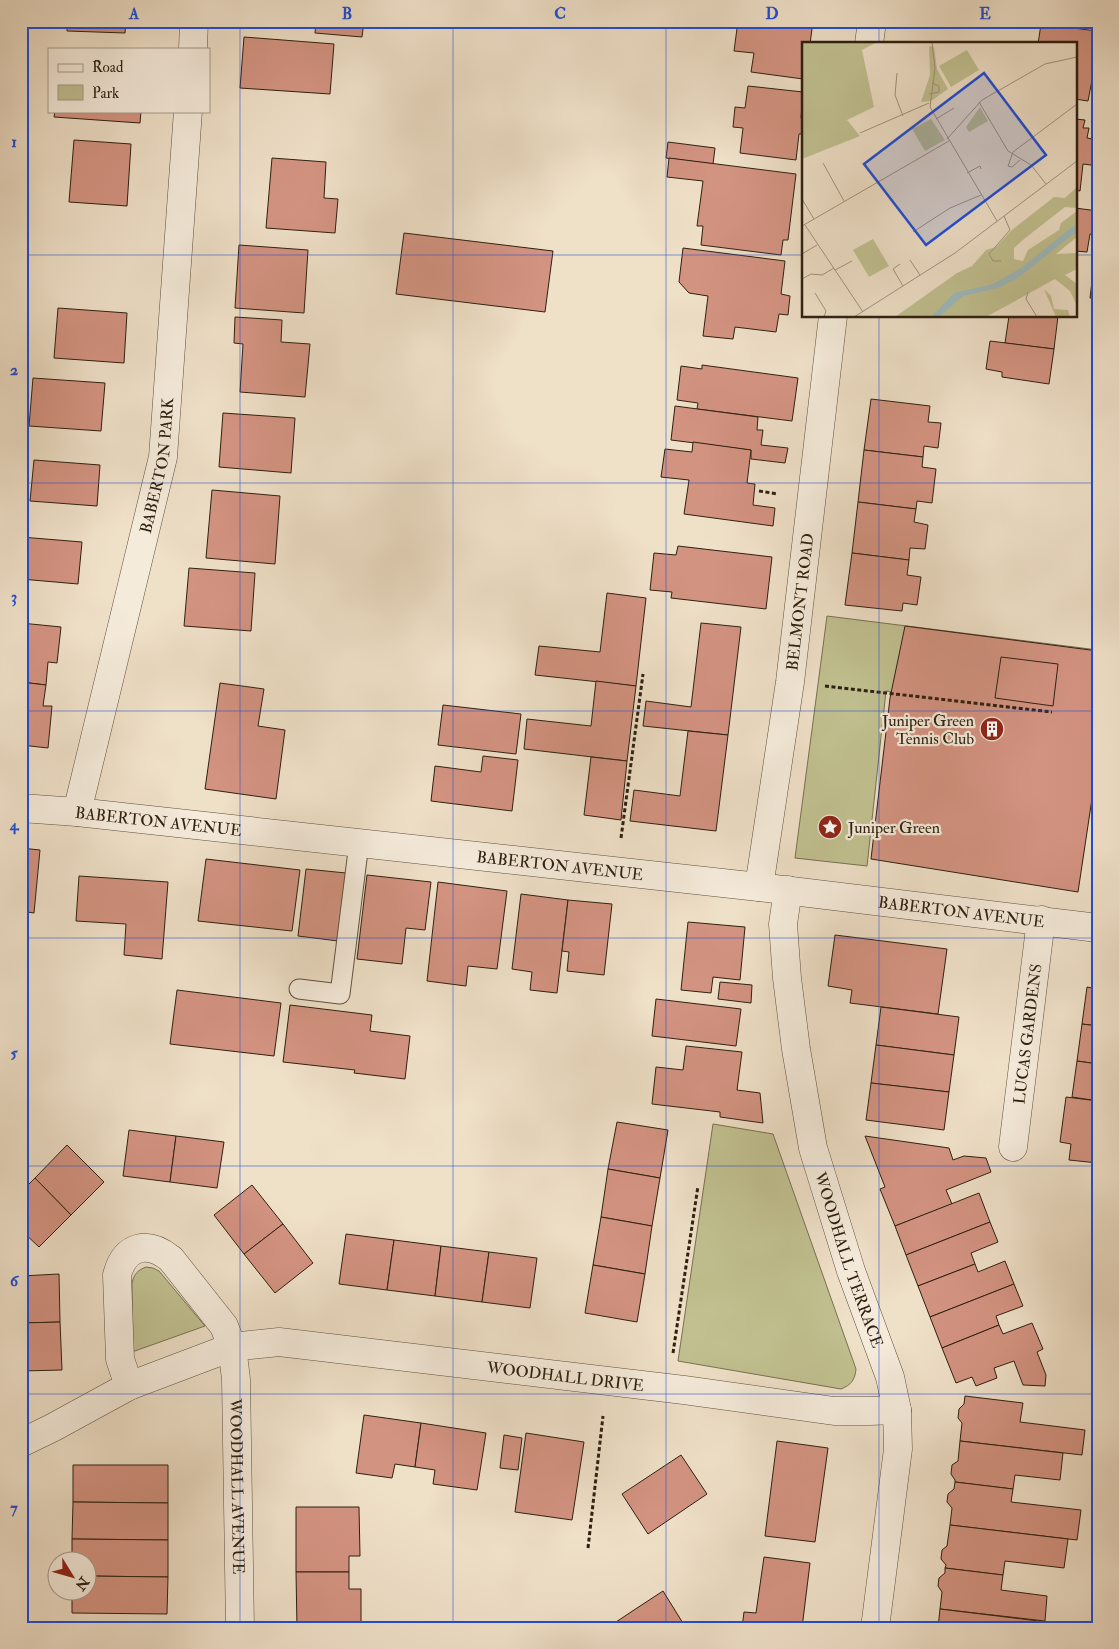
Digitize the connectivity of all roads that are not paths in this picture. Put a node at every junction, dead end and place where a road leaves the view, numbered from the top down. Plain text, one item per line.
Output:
1 (194, 21) edge
2 (872, 21) edge
3 (869, 42) edge
4 (192, 48) edge
5 (188, 112) edge
6 (833, 318) edge
7 (21, 808) edge
8 (77, 812) junction
9 (359, 842) junction
10 (760, 887) junction
11 (788, 890) junction
12 (1041, 920) junction
13 (1098, 928) edge
14 (299, 989) dead end
15 (1013, 1147) dead end
16 (232, 1347) junction
17 (129, 1386) junction
18 (898, 1410) junction
19 (21, 1443) edge
20 (240, 1628) edge
21 (874, 1628) edge

1 - 4 street
2 - 3 street
5 - 8 street, BABERTON PARK
6 - 10 street, BELMONT ROAD
7 - 8 street, BABERTON AVENUE
8 - 9 street, BABERTON AVENUE
9 - 10 street, BABERTON AVENUE
9 - 14 lane
10 - 11 street, BABERTON AVENUE
11 - 12 street, BABERTON AVENUE
11 - 18 street, WOODHALL TERRACE
12 - 13 street, BABERTON AVENUE
12 - 15 street, LUCAS GARDENS
16 - 17 street, WOODHALL DRIVE
16 - 17 street
16 - 18 street, WOODHALL DRIVE
16 - 20 street, WOODHALL AVENUE
17 - 19 street, WOODHALL DRIVE
18 - 21 street, WOODHALL TERRACE

